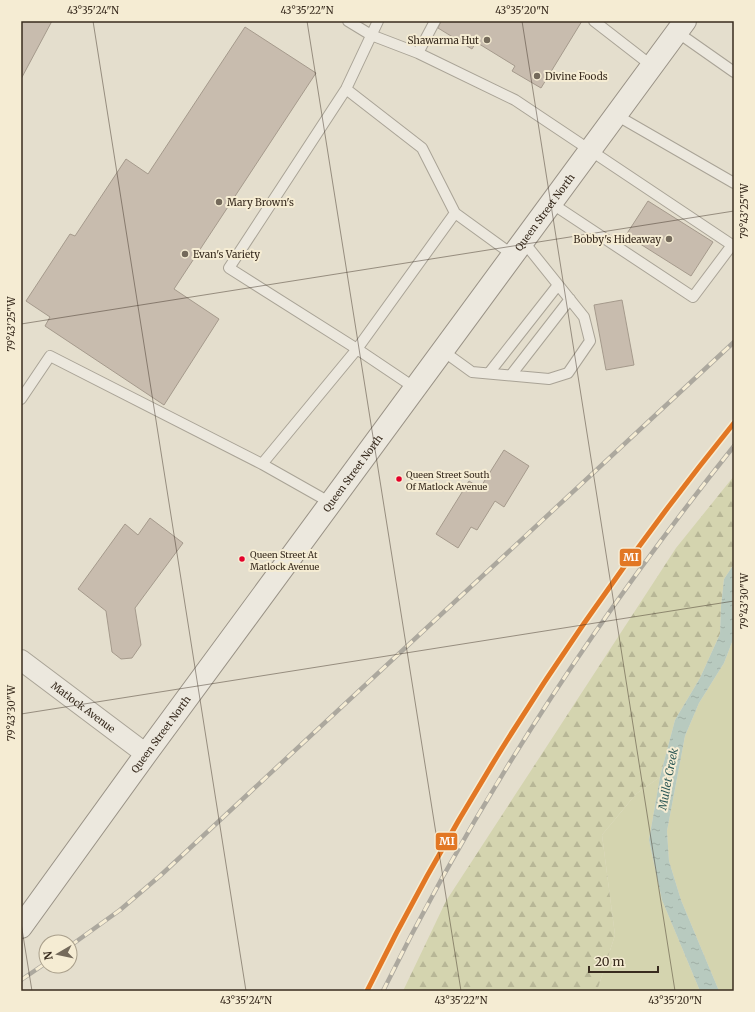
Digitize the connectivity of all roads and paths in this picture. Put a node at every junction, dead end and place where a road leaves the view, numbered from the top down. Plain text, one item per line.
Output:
1 (348, 21) edge
2 (378, 21) edge
3 (435, 21) edge
4 (594, 21) edge
5 (681, 27) edge
6 (371, 35) junction
7 (418, 53) junction
8 (652, 66) junction
9 (734, 72) edge
10 (346, 89) junction
11 (616, 115) junction
12 (589, 151) junction
13 (734, 183) edge
14 (551, 203) junction
15 (455, 213) junction
16 (518, 248) junction
17 (558, 285) junction
18 (570, 299) junction
19 (357, 349) junction
20 (443, 351) junction
21 (489, 373) junction
22 (511, 375) junction
23 (415, 388) junction
24 (21, 399) edge
25 (262, 464) junction
26 (331, 503) junction
27 (21, 660) edge
28 (146, 754) junction
29 (21, 927) edge

1 - 6 lane
2 - 6 lane
3 - 7 lane
4 - 8 lane
5 - 8 main road, Queen Street North
5 - 9 lane
6 - 7 lane
6 - 10 lane
7 - 12 lane
8 - 11 main road, Queen Street North
10 - 15 lane
10 - 19 lane
11 - 12 main road, Queen Street North
11 - 13 lane
12 - 14 main road, Queen Street North
12 - 14 lane
14 - 16 main road, Queen Street North
15 - 16 lane
15 - 19 lane
16 - 17 lane
16 - 20 main road, Queen Street North
17 - 18 lane
17 - 21 lane
18 - 22 lane
18 - 22 lane
19 - 23 lane
19 - 25 lane
20 - 21 lane
20 - 23 main road, Queen Street North
21 - 22 lane
23 - 26 main road, Queen Street North
24 - 25 lane
25 - 26 lane
26 - 28 main road, Queen Street North
27 - 28 street, Matlock Avenue
28 - 29 main road, Queen Street North

